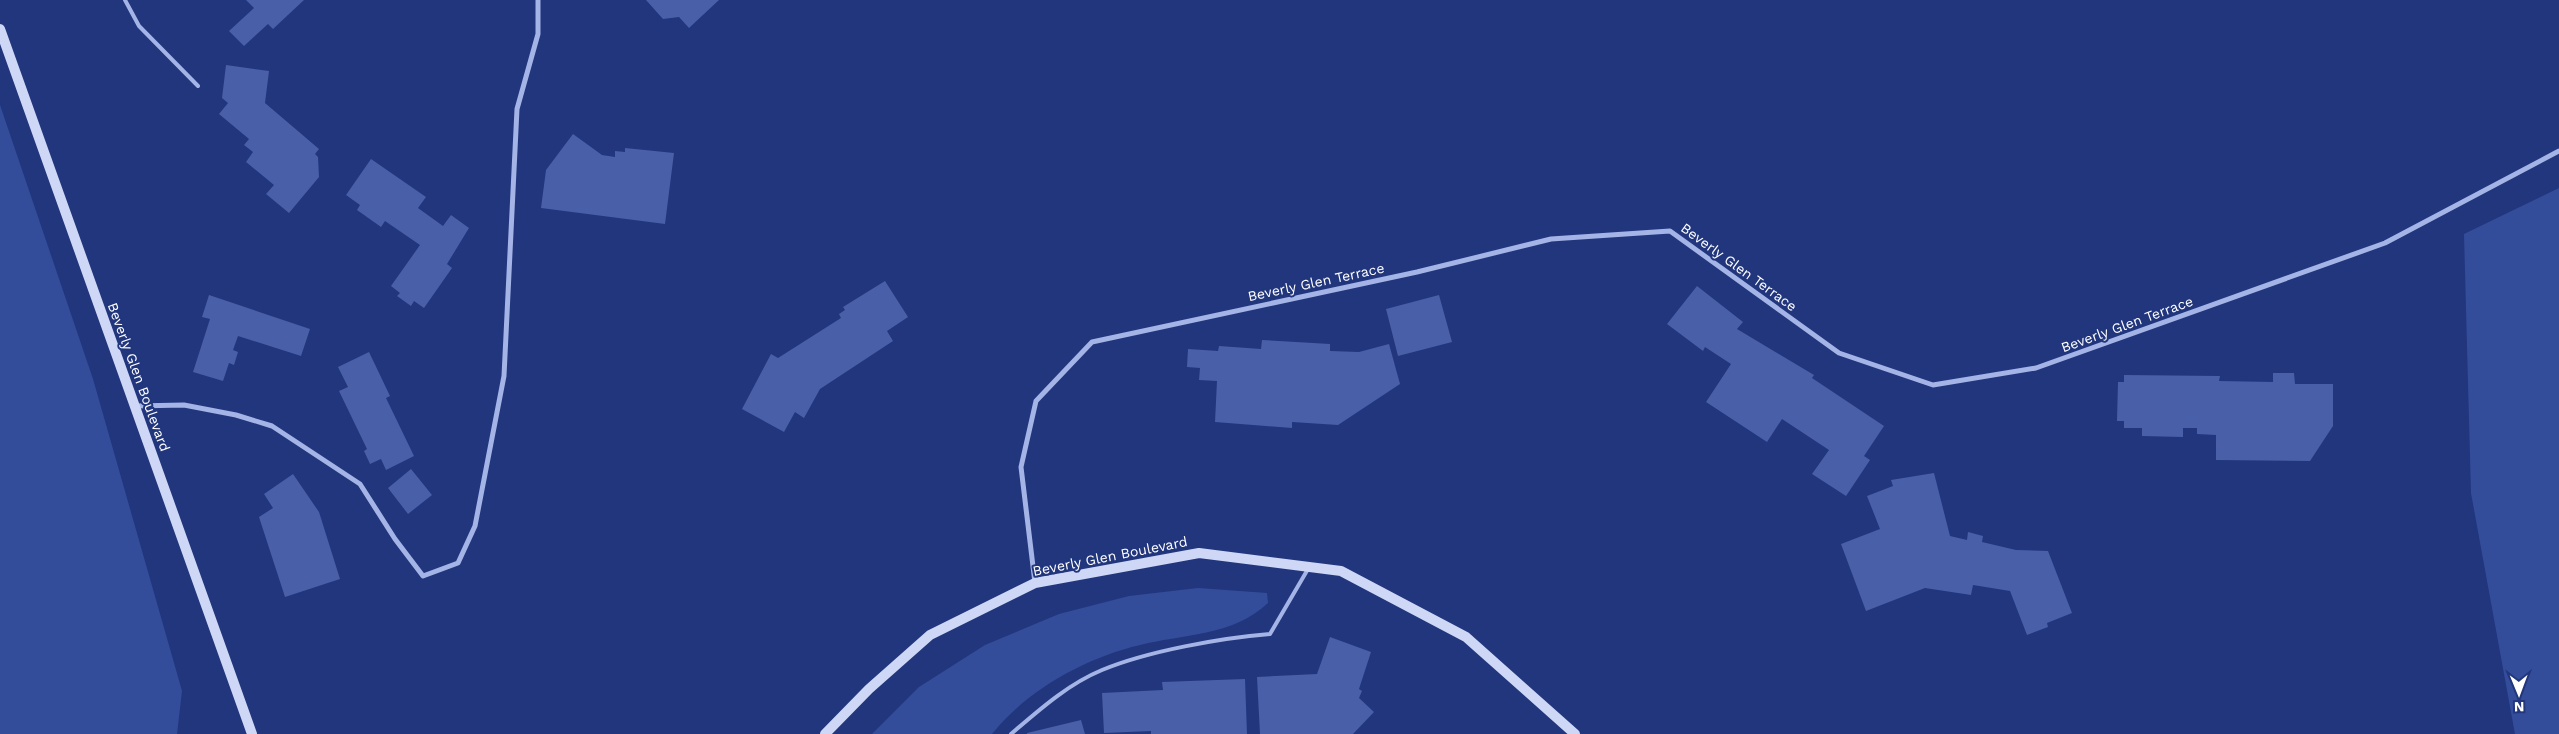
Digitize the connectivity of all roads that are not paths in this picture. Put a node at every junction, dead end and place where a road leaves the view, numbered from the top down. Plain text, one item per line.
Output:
1 (125, 0) edge
2 (538, 0) edge
3 (0, 29) edge
4 (198, 86) dead end
5 (2559, 151) edge
6 (135, 406) junction
7 (1309, 567) junction
8 (1035, 583) junction
9 (252, 734) edge
10 (825, 734) edge
11 (1011, 734) edge
12 (1575, 734) edge

1 - 4 lane
2 - 6 street
3 - 6 main road, Beverly Glen Boulevard
5 - 8 street, Beverly Glen Terrace
6 - 9 main road, Beverly Glen Boulevard
7 - 8 main road, Beverly Glen Boulevard
7 - 11 lane
7 - 12 main road, Beverly Glen Boulevard
8 - 10 main road, Beverly Glen Boulevard

